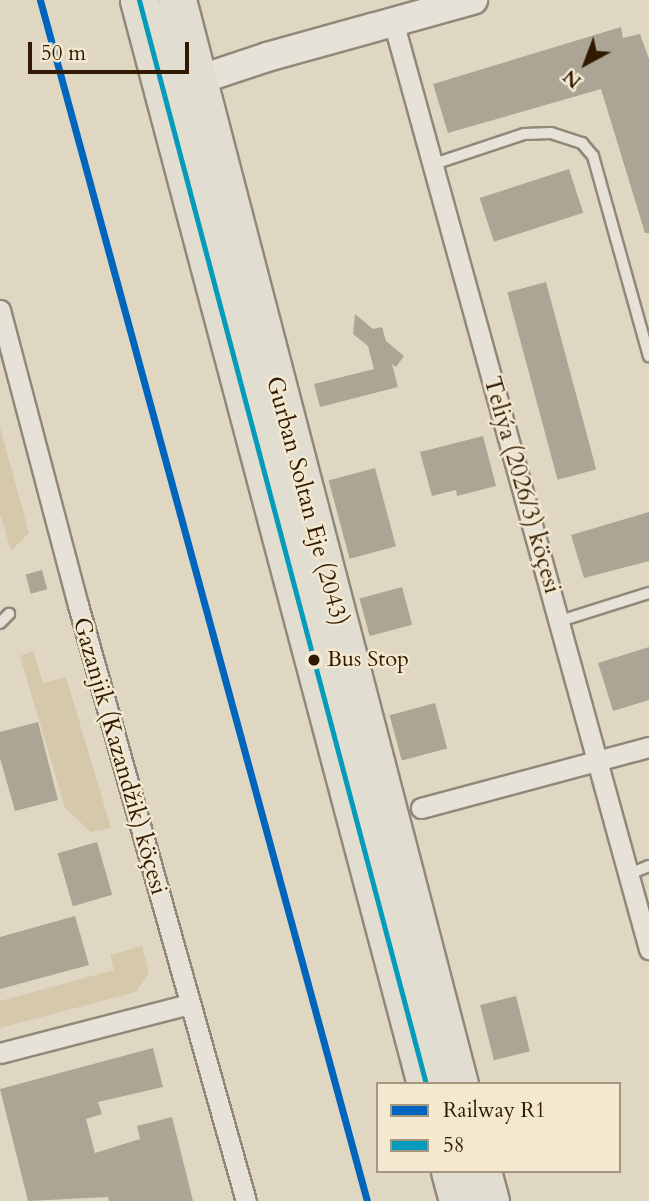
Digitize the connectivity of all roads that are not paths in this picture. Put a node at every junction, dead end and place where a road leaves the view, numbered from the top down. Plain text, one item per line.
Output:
1 (139, 0) edge
2 (177, 0) edge
3 (473, 0) edge
4 (393, 21) junction
5 (197, 81) junction
6 (162, 92) junction
7 (431, 165) junction
8 (0, 310) edge
9 (649, 356) edge
10 (649, 593) edge
11 (9, 614) dead end
12 (561, 621) junction
13 (0, 623) edge
14 (649, 747) edge
15 (600, 762) junction
16 (421, 808) dead end
17 (649, 866) edge
18 (629, 874) junction
19 (649, 949) edge
20 (189, 1004) junction
21 (0, 1053) edge
22 (425, 1082) edge
23 (458, 1082) edge
24 (451, 1173) edge
25 (483, 1173) edge
26 (246, 1201) edge
27 (458, 1201) edge
28 (490, 1201) edge

1 - 6 highway, Gurban Soltan Eje (2043)
2 - 5 highway, Gurban Soltan Eje (2043)
3 - 4 street
4 - 5 street
4 - 7 street, Teliýa (2026/3) köçesi
5 - 6 street
5 - 23 highway, Gurban Soltan Eje (2043)
6 - 22 highway, Gurban Soltan Eje (2043)
7 - 9 lane
7 - 12 street, Teliýa (2026/3) köçesi
8 - 20 street, Gazanjik (Kazandžik) köçesi
10 - 12 lane
11 - 13 lane
12 - 15 street, Teliýa (2026/3) köçesi
14 - 15 street
15 - 16 street
15 - 18 street, Teliýa (2026/3) köçesi
17 - 18 lane
18 - 19 street, Teliýa (2026/3) köçesi
20 - 21 street
20 - 26 street, Gazanjik (Kazandžik) köçesi
24 - 27 highway
25 - 28 highway

